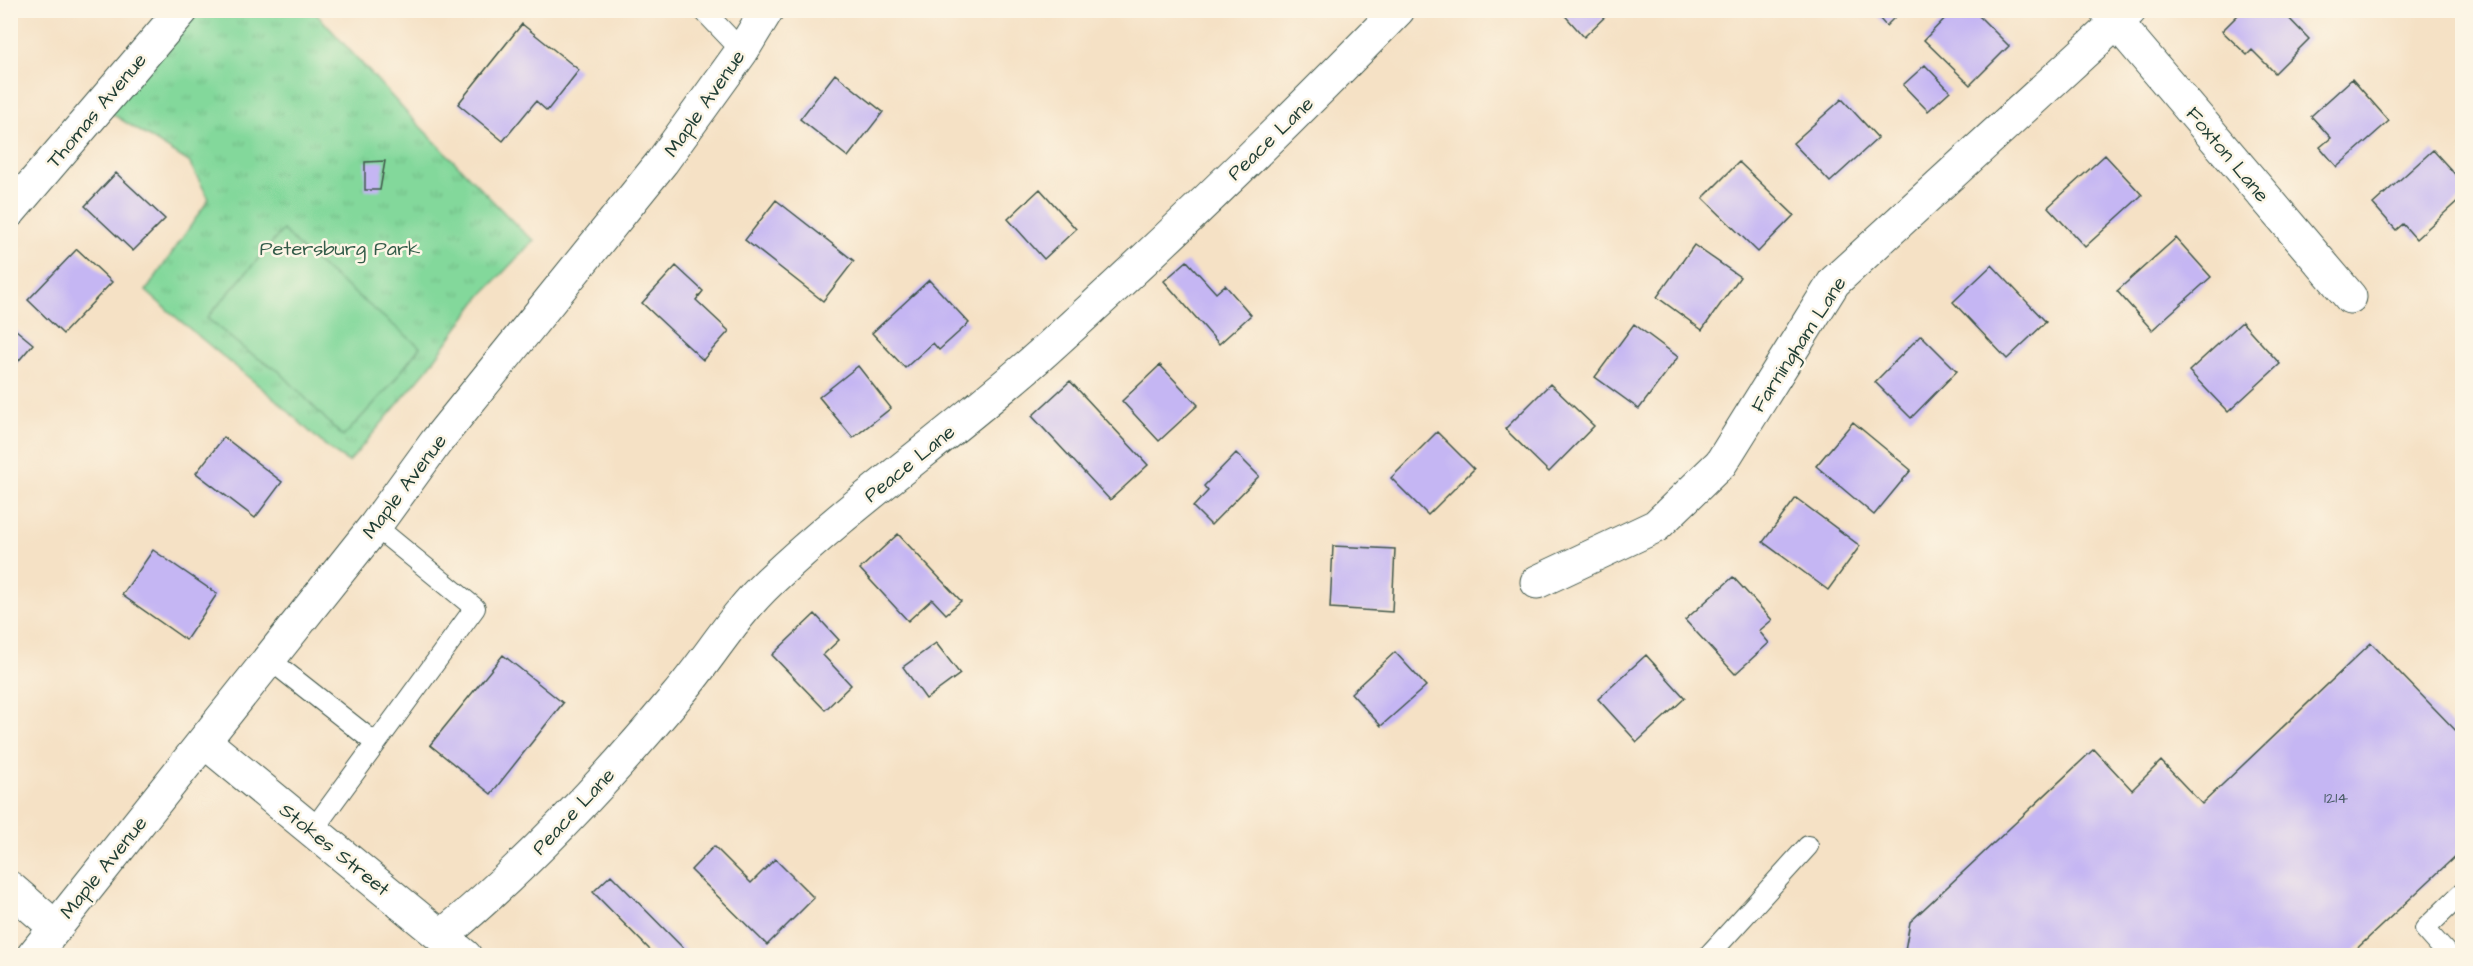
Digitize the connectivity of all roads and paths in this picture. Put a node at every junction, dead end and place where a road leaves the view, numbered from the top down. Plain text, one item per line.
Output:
1 (182, 10) edge
2 (703, 10) edge
3 (767, 10) edge
4 (1398, 10) edge
5 (2118, 15) edge
6 (742, 51) junction
7 (10, 211) edge
8 (2350, 297) dead end
9 (375, 526) junction
10 (1537, 582) dead end
11 (269, 659) junction
12 (205, 742) junction
13 (374, 742) junction
14 (312, 831) junction
15 (1808, 846) dead end
16 (10, 888) edge
17 (2463, 893) edge
18 (55, 927) junction
19 (454, 946) edge
20 (33, 956) edge
21 (1708, 956) edge
22 (2449, 956) edge

1 - 7 street, Thomas Avenue
2 - 6 lane
3 - 6 street, Maple Avenue
4 - 19 street, Peace Lane
5 - 8 street, Foxton Lane
5 - 10 street, Farningham Lane
6 - 9 street, Maple Avenue
9 - 11 street, Maple Avenue
9 - 13 lane
11 - 12 street, Maple Avenue
11 - 13 lane
12 - 14 street, Stokes Street
12 - 18 street, Maple Avenue
13 - 14 lane
14 - 19 street, Stokes Street
15 - 21 lane
16 - 18 street
17 - 22 lane
18 - 20 street, Maple Avenue

